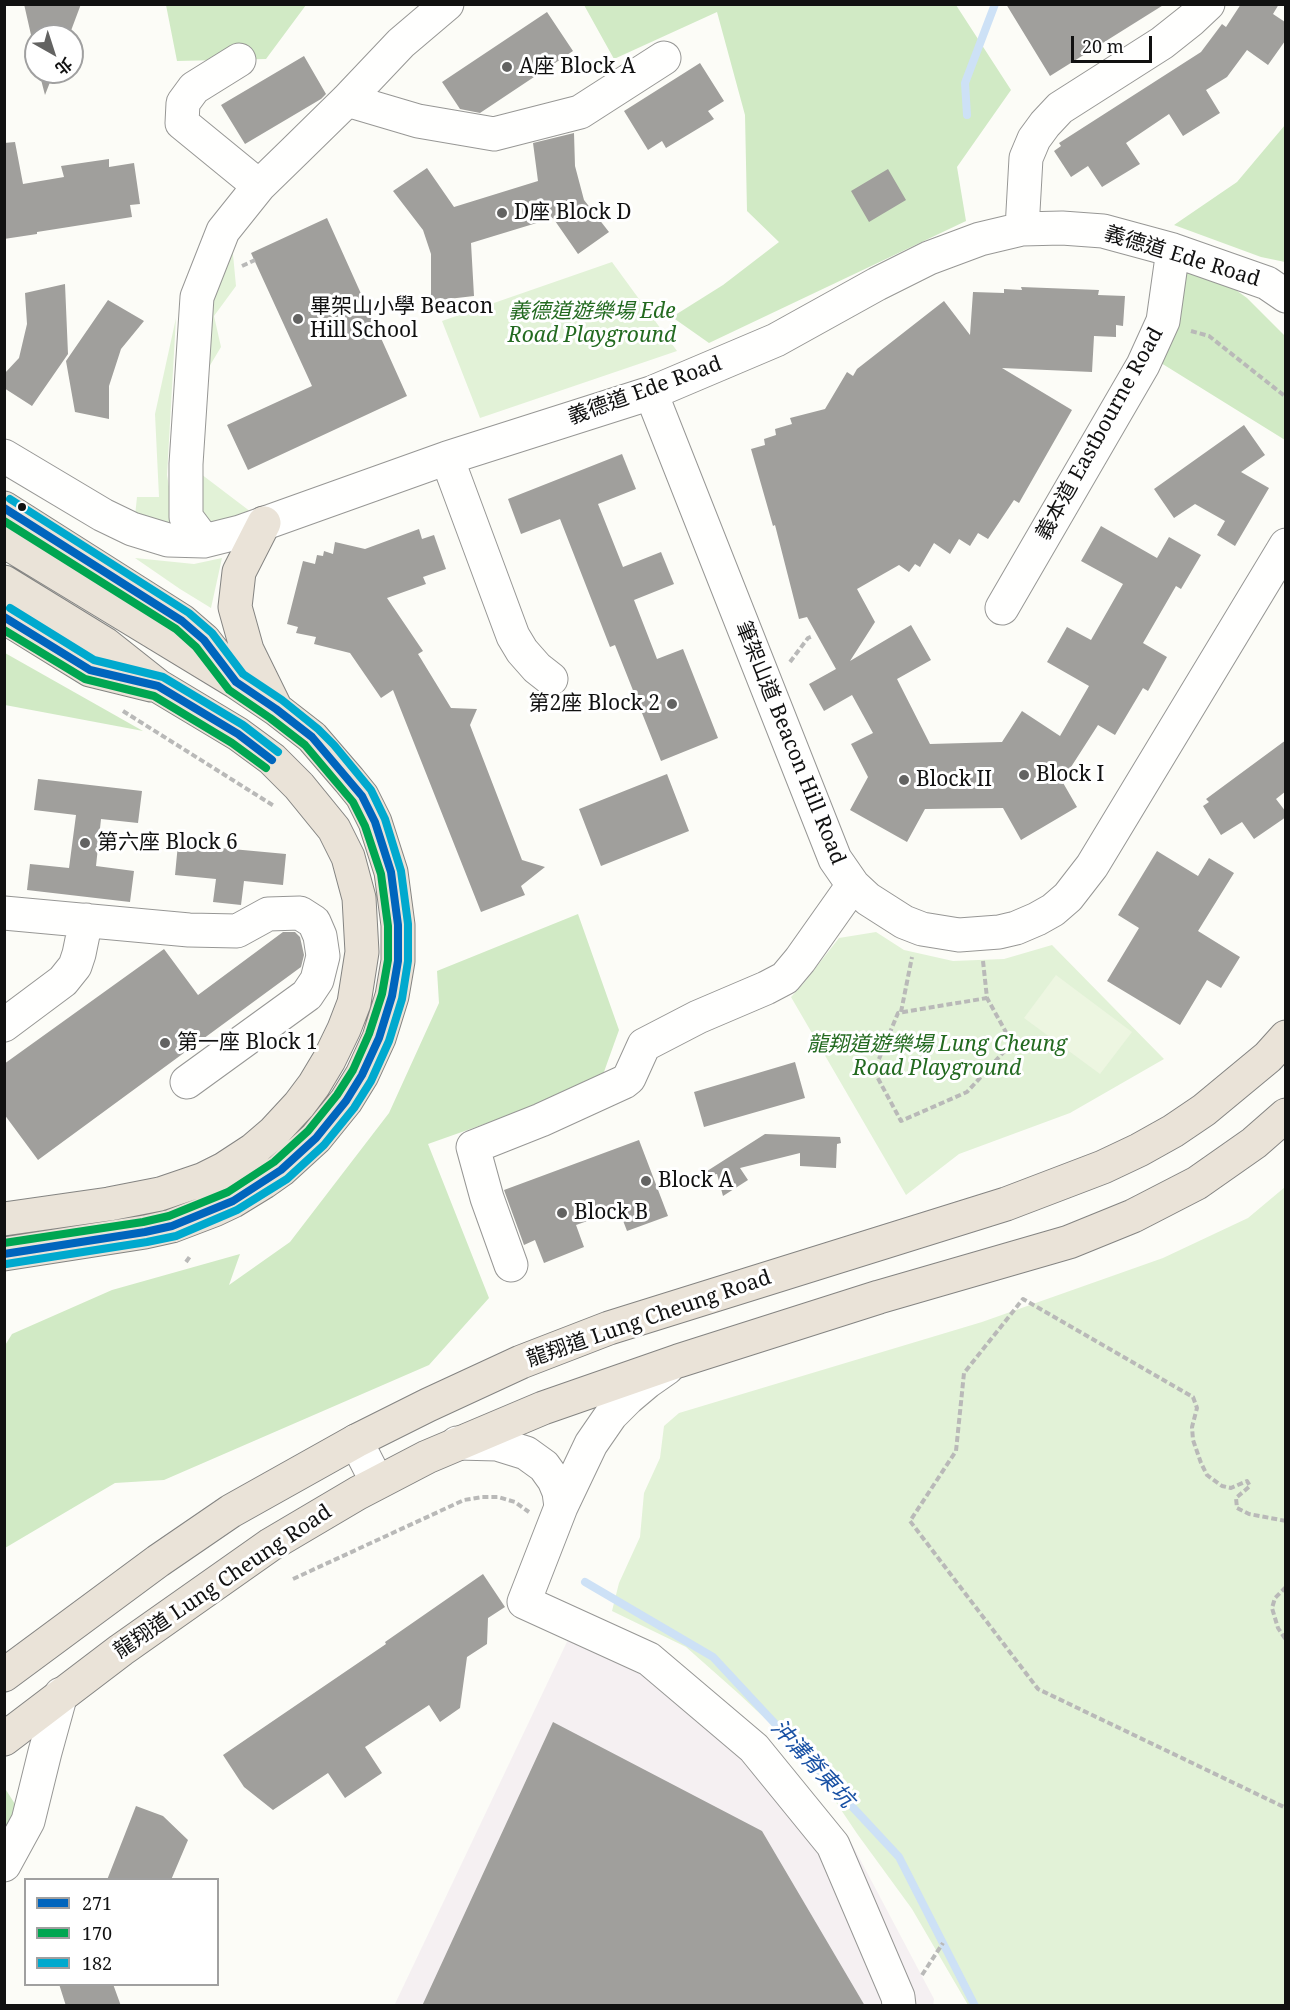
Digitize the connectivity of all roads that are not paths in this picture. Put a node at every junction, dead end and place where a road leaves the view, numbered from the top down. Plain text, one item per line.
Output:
1 (447, 4) edge
2 (1208, 4) edge
3 (664, 58) dead end
4 (239, 60) dead end
5 (347, 100) junction
6 (260, 186) junction
7 (1022, 229) junction
8 (1173, 250) junction
9 (1279, 287) edge
10 (651, 393) junction
11 (4, 456) edge
12 (447, 458) junction
13 (4, 508) edge
14 (264, 523) junction
15 (4, 541) edge
16 (204, 542) junction
17 (1286, 545) edge
18 (4, 582) edge
19 (1002, 608) dead end
20 (4, 617) edge
21 (551, 679) dead end
22 (236, 682) junction
23 (158, 686) junction
24 (276, 709) junction
25 (853, 885) junction
26 (4, 913) edge
27 (86, 920) junction
28 (4, 1025) edge
29 (1286, 1037) edge
30 (188, 1082) dead end
31 (1286, 1115) edge
32 (4, 1220) edge
33 (8, 1257) edge
34 (511, 1265) dead end
35 (678, 1361) junction
36 (356, 1441) junction
37 (457, 1443) junction
38 (377, 1482) junction
39 (548, 1512) junction
40 (4, 1676) edge
41 (61, 1694) junction
42 (4, 1739) edge
43 (4, 1865) edge
44 (899, 2006) edge

1 - 5 street
2 - 7 street
3 - 5 street
4 - 6 street
5 - 6 street
6 - 16 street
7 - 8 street, 義德道 Ede Road
7 - 10 street, 義德道 Ede Road
8 - 9 street, 義德道 Ede Road
8 - 19 street, 義本道 Eastbourne Road
10 - 12 street, 義德道 Ede Road
10 - 25 street, 筆架山道 Beacon Hill Road
11 - 16 street, 義德道 Ede Road
12 - 14 street, 義德道 Ede Road
12 - 21 street
13 - 22 highway
14 - 16 street, 義德道 Ede Road
14 - 24 highway
15 - 22 highway
17 - 25 street, 筆架山道 Beacon Hill Road
18 - 23 highway
20 - 23 highway
22 - 24 highway
23 - 32 highway
24 - 33 highway
25 - 34 street
26 - 27 street
27 - 28 street
27 - 30 street
29 - 36 highway, 龍翔道 Lung Cheung Road
31 - 35 highway, 龍翔道 Lung Cheung Road
35 - 37 highway, 龍翔道 Lung Cheung Road
35 - 39 street
36 - 38 street
36 - 40 highway, 龍翔道 Lung Cheung Road
37 - 38 highway, 龍翔道 Lung Cheung Road
37 - 39 street
38 - 41 highway, 龍翔道 Lung Cheung Road
39 - 44 street
41 - 42 highway, 龍翔道 Lung Cheung Road
41 - 43 street

